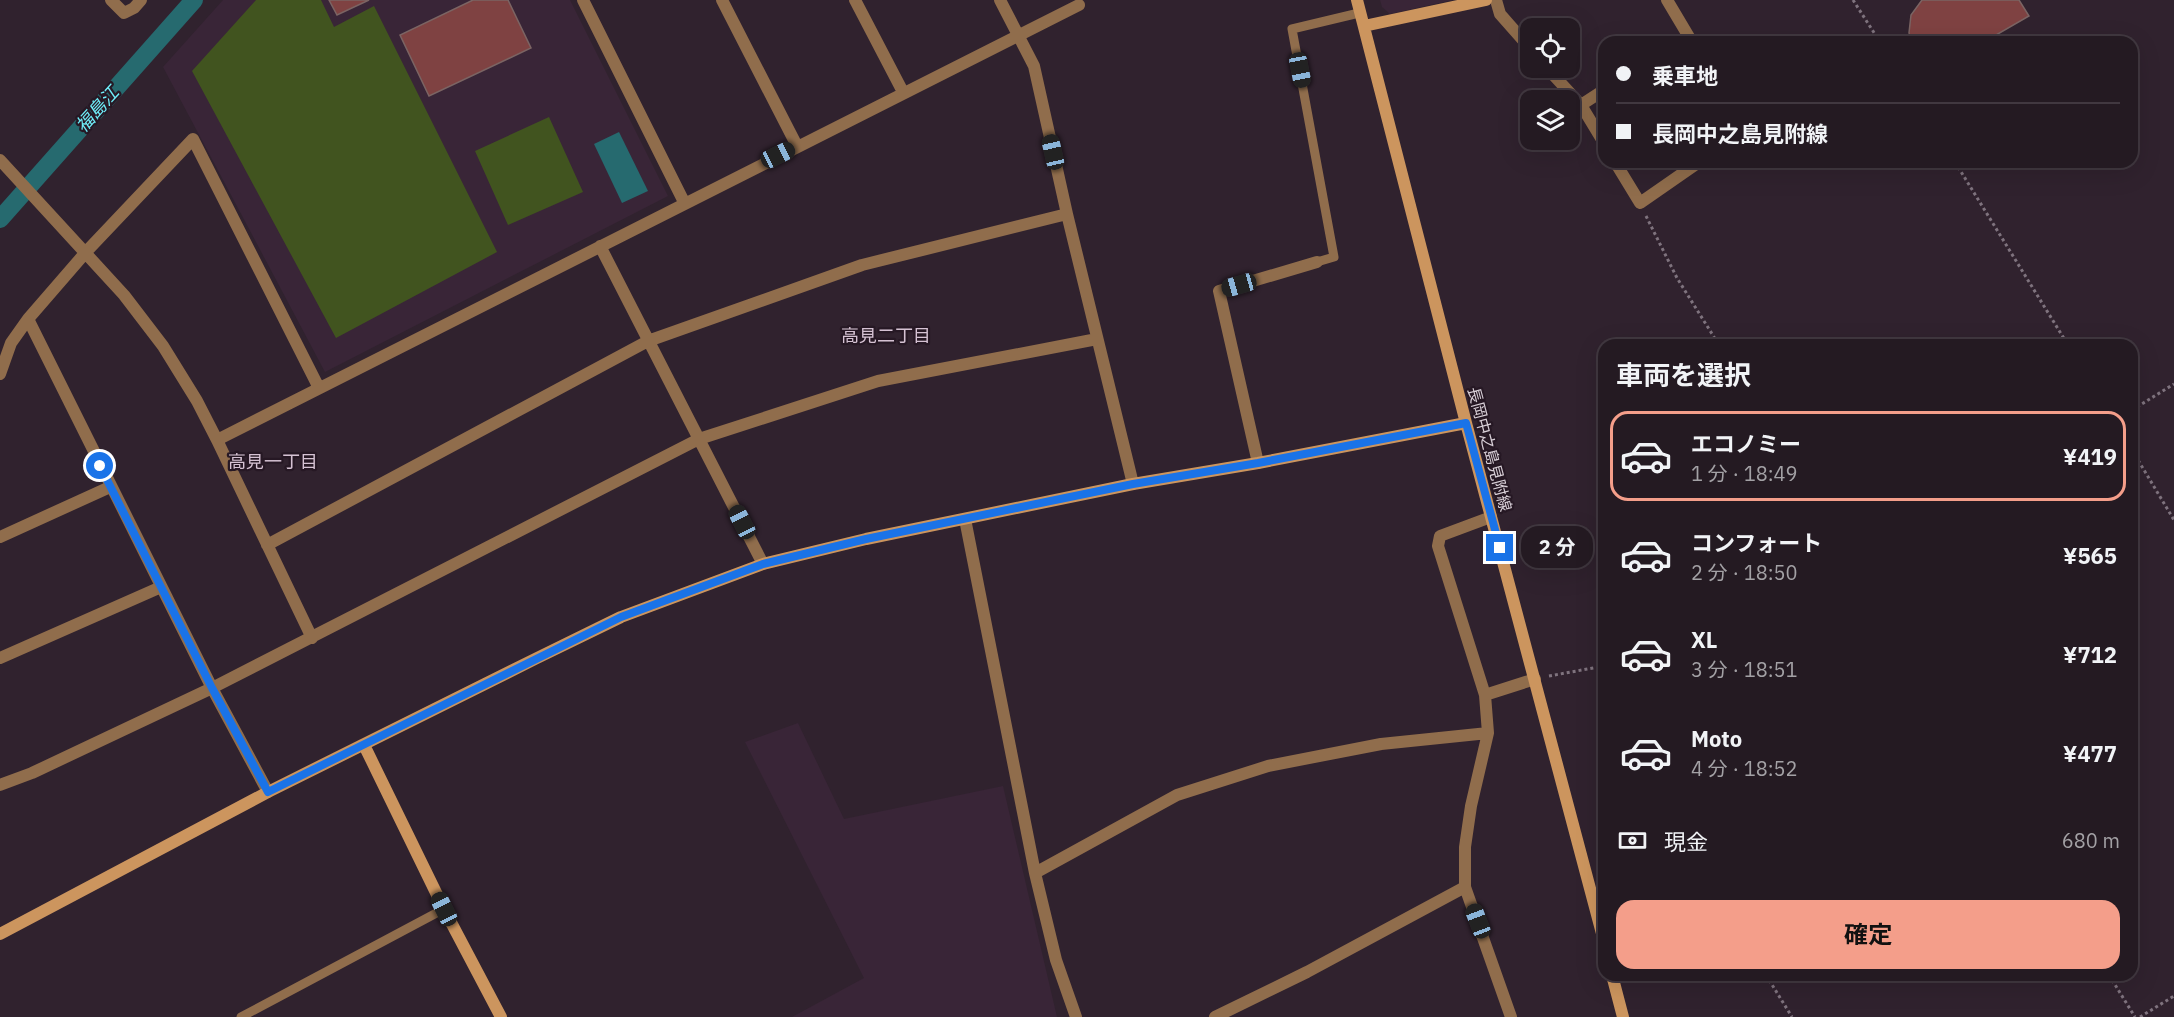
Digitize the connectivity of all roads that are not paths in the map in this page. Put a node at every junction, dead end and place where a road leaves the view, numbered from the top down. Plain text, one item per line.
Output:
1 (111, 0) edge
2 (141, 0) edge
3 (583, 0) edge
4 (722, 0) edge
5 (855, 0) edge
6 (1000, 0) edge
7 (1486, 0) edge
8 (1496, 0) edge
9 (1666, 0) edge
10 (1083, 2) edge
11 (1358, 6) edge
12 (1364, 26) junction
13 (1018, 35) junction
14 (1684, 36) edge
15 (1520, 37) edge
16 (1556, 78) edge
17 (903, 92) junction
18 (1598, 94) edge
19 (1581, 105) junction
20 (1598, 133) edge
21 (796, 146) junction
22 (0, 160) edge
23 (1619, 168) edge
24 (1690, 168) edge
25 (684, 202) junction
26 (1067, 214) junction
27 (600, 246) junction
28 (86, 252) junction
29 (1317, 262) joint
30 (28, 319) junction
31 (1097, 339) junction
32 (648, 341) junction
33 (0, 374) edge
34 (319, 388) junction
35 (1466, 423) junction
36 (699, 439) junction
37 (217, 440) junction
38 (1258, 463) junction
39 (1133, 484) junction
40 (110, 487) junction
41 (1491, 517) junction
42 (964, 519) junction
43 (0, 537) edge
44 (267, 545) junction
45 (763, 564) junction
46 (161, 587) junction
47 (312, 638) junction
48 (0, 658) edge
49 (1535, 679) junction
50 (212, 688) junction
51 (1485, 695) junction
52 (1488, 733) junction
53 (364, 745) junction
54 (0, 785) edge
55 (268, 792) junction
56 (1035, 873) junction
57 (1465, 887) junction
58 (444, 909) junction
59 (1598, 918) edge
60 (0, 934) edge
61 (1614, 981) edge
62 (241, 1017) edge
63 (501, 1017) edge
64 (1076, 1017) edge
65 (1215, 1017) edge
66 (1511, 1017) edge
67 (1623, 1017) edge

1 - 2 street
3 - 25 street
4 - 21 street
5 - 17 street
6 - 13 street
7 - 12 street
8 - 15 street
9 - 14 street
10 - 13 street
11 - 12 street, 長岡中之島見附線
11 - 29 lane
12 - 35 street, 長岡中之島見附線
13 - 17 street
13 - 26 street
16 - 19 street
17 - 21 street
18 - 19 street
19 - 20 street
21 - 25 street
22 - 28 street
23 - 24 street
25 - 27 street
26 - 31 street
26 - 32 street
27 - 32 street
27 - 34 street
28 - 30 street
28 - 34 street
28 - 37 street
29 - 38 street
30 - 33 street
30 - 40 street
31 - 36 street
31 - 39 street
32 - 36 street
32 - 44 street
34 - 37 street
35 - 38 street
35 - 41 street, 長岡中之島見附線
36 - 45 street
36 - 47 street
37 - 44 street
38 - 39 street
39 - 42 street
40 - 43 street
40 - 46 street
41 - 49 street, 長岡中之島見附線
41 - 51 street
42 - 45 street
42 - 56 street
44 - 47 street
45 - 53 street
46 - 48 street
46 - 50 street
47 - 50 street
49 - 51 street
49 - 59 street, 長岡中之島見附線
50 - 54 street
50 - 55 street
51 - 52 street
52 - 56 street
52 - 57 street
53 - 55 street
53 - 58 street
55 - 60 street
56 - 64 street
57 - 65 street
57 - 66 street
58 - 62 lane
58 - 63 street
61 - 67 street

